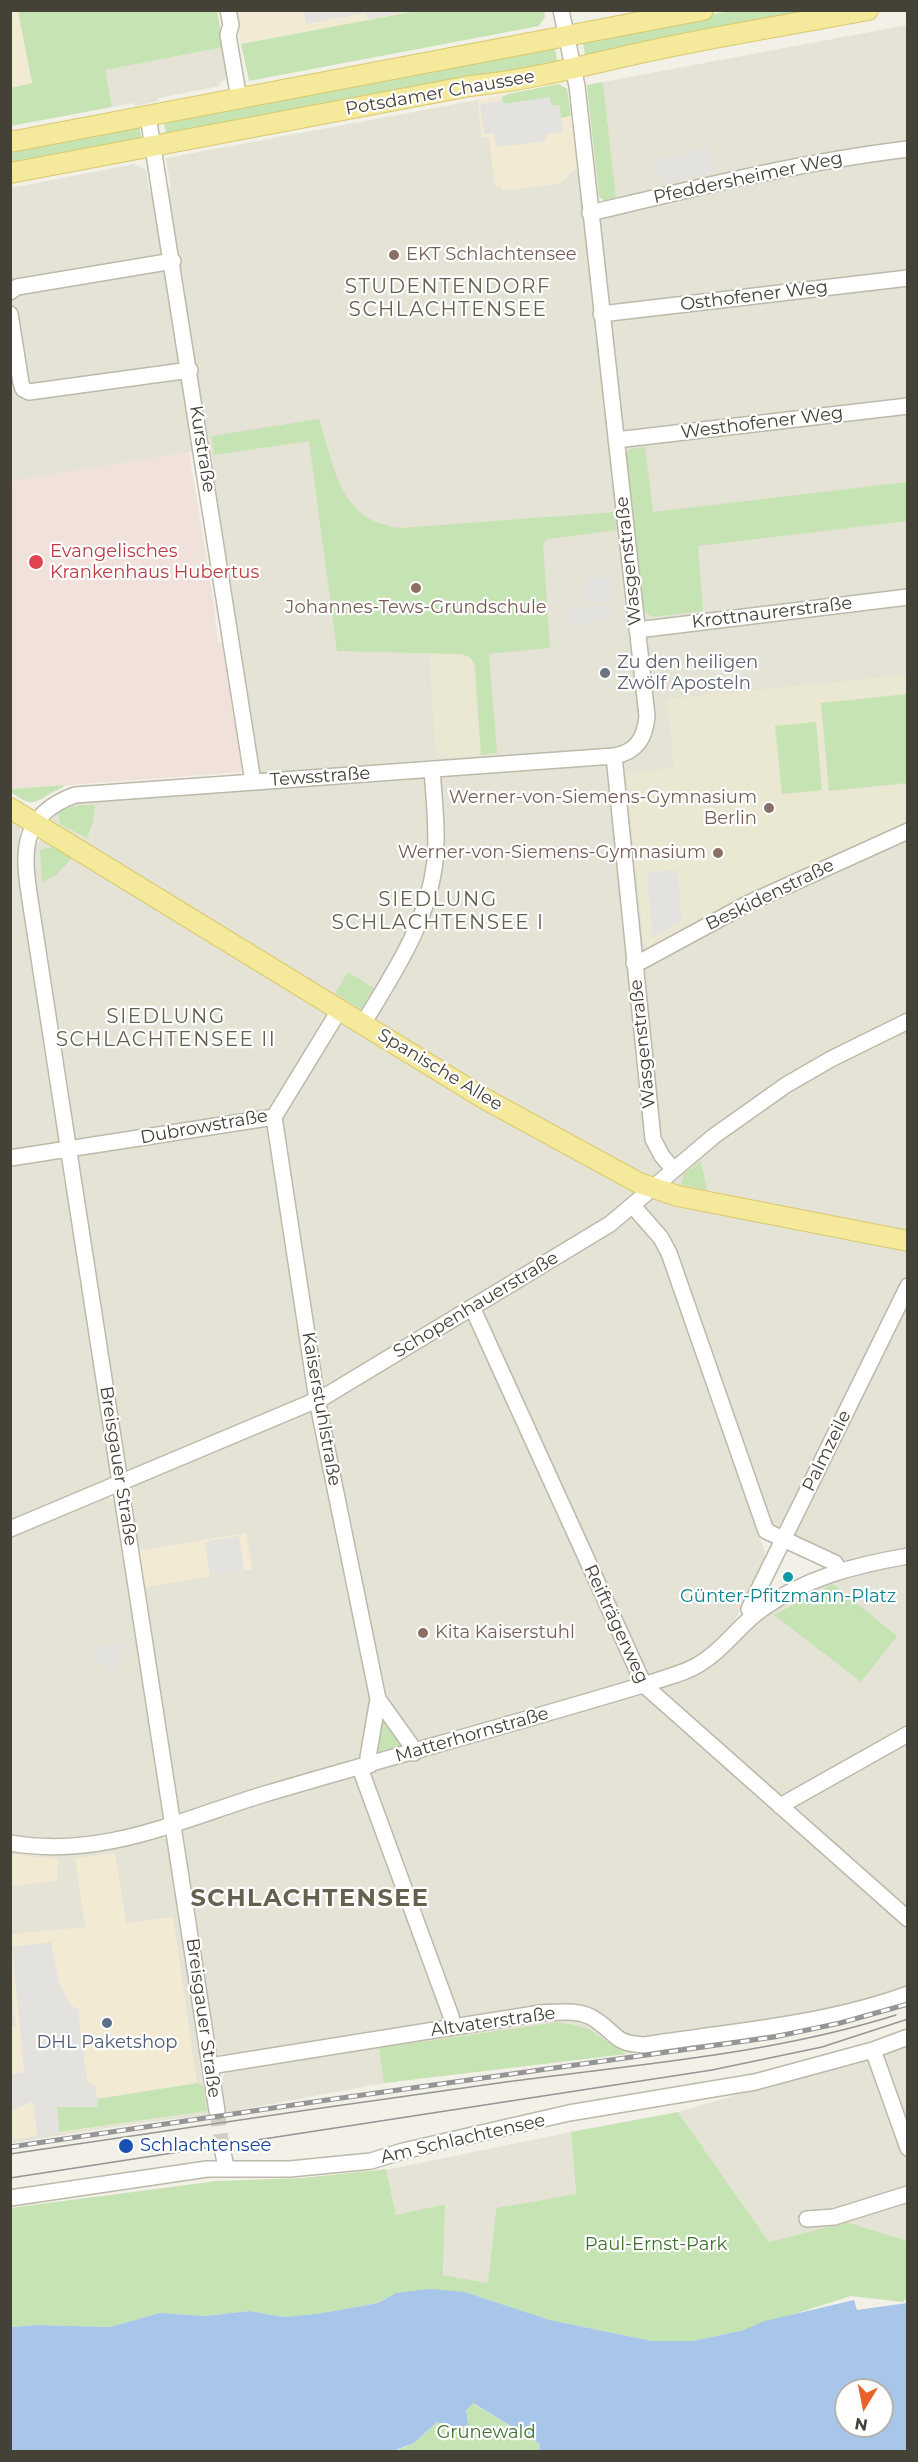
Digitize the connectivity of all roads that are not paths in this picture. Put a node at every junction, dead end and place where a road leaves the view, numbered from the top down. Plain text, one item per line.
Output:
1 (228, 10) edge
2 (561, 10) edge
3 (703, 10) edge
4 (868, 10) edge
5 (566, 37) junction
6 (573, 69) junction
7 (239, 99) junction
8 (148, 116) junction
9 (10, 142) edge
10 (154, 145) junction
11 (908, 149) edge
12 (10, 172) edge
13 (590, 213) junction
14 (173, 261) junction
15 (908, 278) edge
16 (10, 292) edge
17 (10, 314) edge
18 (601, 314) junction
19 (190, 370) junction
20 (908, 406) edge
21 (616, 440) junction
22 (908, 597) edge
23 (637, 630) junction
24 (614, 756) junction
25 (432, 769) junction
26 (253, 782) junction
27 (10, 808) edge
28 (36, 823) junction
29 (908, 831) edge
30 (634, 963) junction
31 (340, 1009) junction
32 (908, 1021) edge
33 (363, 1024) junction
34 (274, 1117) junction
35 (68, 1150) junction
36 (10, 1158) edge
37 (673, 1169) junction
38 (651, 1187) junction
39 (633, 1206) junction
40 (908, 1241) edge
41 (908, 1286) edge
42 (472, 1307) junction
43 (317, 1400) junction
44 (120, 1483) junction
45 (10, 1529) edge
46 (783, 1539) junction
47 (908, 1556) edge
48 (839, 1570) junction
49 (753, 1616) junction
50 (644, 1685) junction
51 (378, 1699) junction
52 (908, 1734) edge
53 (414, 1753) junction
54 (365, 1766) junction
55 (780, 1806) junction
56 (173, 1825) junction
57 (10, 1844) edge
58 (908, 1918) edge
59 (908, 1994) edge
60 (453, 2027) junction
61 (908, 2037) edge
62 (873, 2050) junction
63 (210, 2066) junction
64 (217, 2111) tunnel mouth
65 (222, 2148) tunnel mouth
66 (908, 2148) edge
67 (226, 2167) junction
68 (908, 2194) edge
69 (10, 2198) edge
70 (807, 2219) dead end

1 - 7 street
2 - 5 street, Wasgenstraße
3 - 5 main road, Potsdamer Chaussee
4 - 6 main road, Potsdamer Chaussee
5 - 6 street, Wasgenstraße
5 - 7 main road, Potsdamer Chaussee
6 - 10 main road, Potsdamer Chaussee
6 - 13 street, Wasgenstraße
7 - 8 main road, Potsdamer Chaussee
8 - 9 main road, Potsdamer Chaussee
8 - 10 street, Kurstraße
10 - 12 main road, Potsdamer Chaussee
10 - 14 street, Kurstraße
11 - 13 street, Pfeddersheimer Weg
13 - 18 street, Wasgenstraße
14 - 16 street
14 - 19 street, Kurstraße
15 - 18 street, Osthofener Weg
17 - 19 street
18 - 21 street, Wasgenstraße
19 - 26 street, Kurstraße
20 - 21 street, Westhofener Weg
21 - 23 street, Wasgenstraße
22 - 23 street, Krottnaurerstraße
23 - 24 street, Wasgenstraße
24 - 25 street, Tewsstraße
24 - 30 street, Wasgenstraße
25 - 26 street, Tewsstraße
25 - 33 street
26 - 28 street, Tewsstraße
27 - 28 main road, Spanische Allee
28 - 31 main road, Spanische Allee
28 - 35 street, Breisgauer Straße
29 - 30 street, Beskidenstraße
30 - 37 street, Wasgenstraße
31 - 33 main road, Spanische Allee
31 - 34 street, Dubrowstraße
32 - 37 street, Schopenhauerstraße
33 - 38 main road, Spanische Allee
34 - 35 street, Dubrowstraße
34 - 43 street, Kaiserstuhlstraße
35 - 36 street, Dubrowstraße
35 - 44 street, Breisgauer Straße
37 - 38 street, Schopenhauerstraße
38 - 39 street, Schopenhauerstraße
38 - 40 main road, Spanische Allee
39 - 42 street, Schopenhauerstraße
39 - 46 street
41 - 46 street, Palmzeile
42 - 43 street, Schopenhauerstraße
42 - 50 street, Reifträgerweg
43 - 44 street, Schopenhauerstraße
43 - 51 street, Kaiserstuhlstraße
44 - 45 street, Schopenhauerstraße
44 - 56 street, Breisgauer Straße
46 - 48 street
46 - 49 street, Palmzeile
47 - 48 street, Matterhornstraße
48 - 49 street, Matterhornstraße
49 - 50 street, Matterhornstraße
50 - 53 street, Matterhornstraße
50 - 55 street, Reifträgerweg
51 - 53 street, Kaiserstuhlstraße
51 - 54 street, Kaiserstuhlstraße
52 - 55 street
53 - 54 street, Matterhornstraße
54 - 56 street, Matterhornstraße
54 - 60 street, Kaiserstuhlstraße
55 - 58 street, Reifträgerweg
56 - 57 street, Matterhornstraße
56 - 63 street, Breisgauer Straße
59 - 60 street, Altvaterstraße
60 - 63 street, Altvaterstraße
61 - 62 street, Am Schlachtensee
62 - 66 street
62 - 67 street, Am Schlachtensee
63 - 64 street, Breisgauer Straße
65 - 67 street
67 - 69 street, Am Schlachtensee
68 - 70 street

